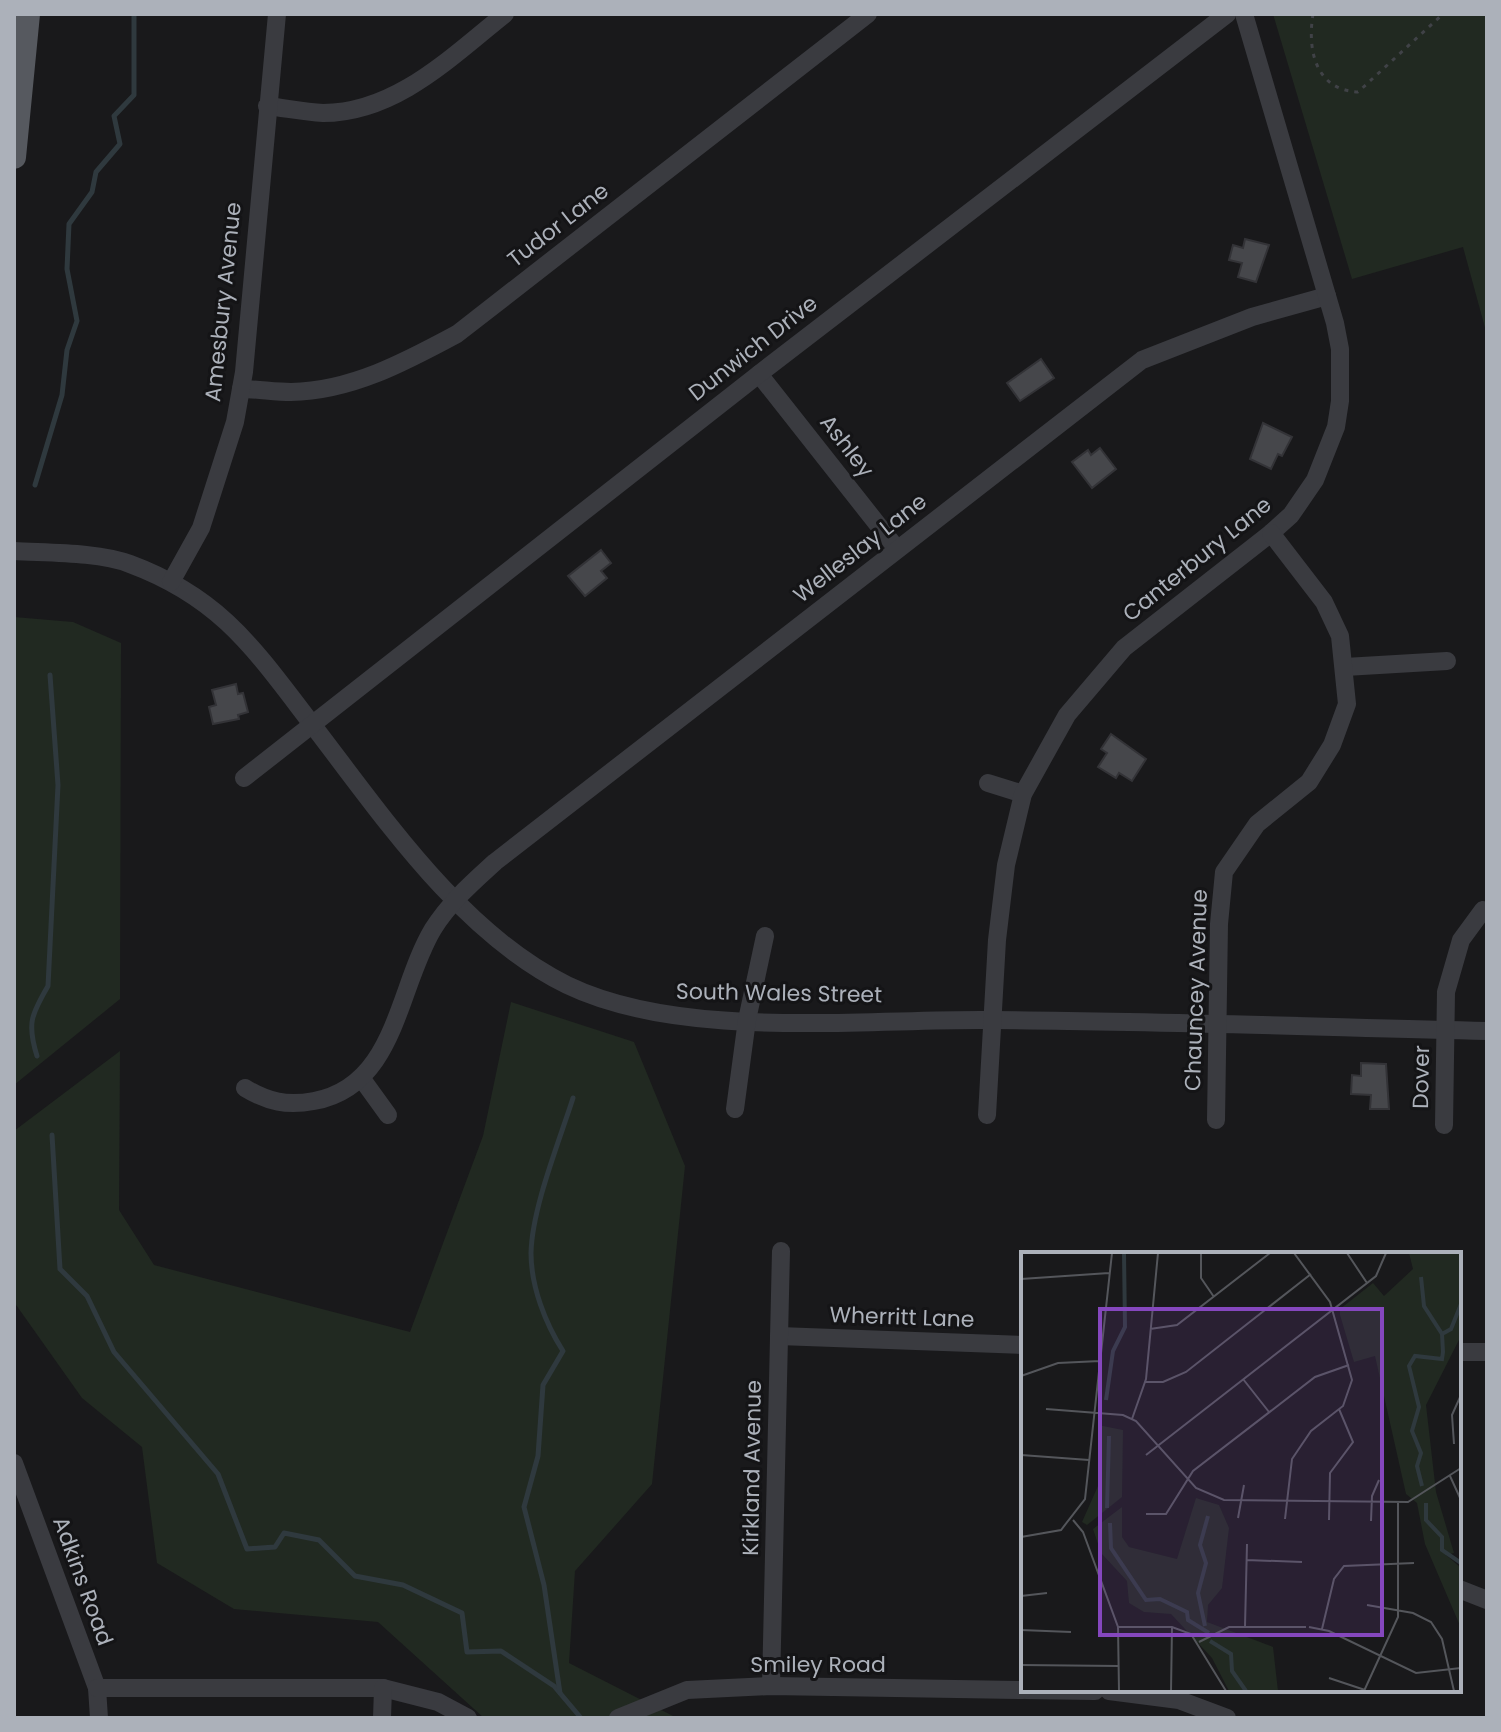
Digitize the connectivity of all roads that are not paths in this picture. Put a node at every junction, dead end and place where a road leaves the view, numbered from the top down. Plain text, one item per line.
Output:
1 (28, 14) edge
2 (277, 14) edge
3 (505, 14) edge
4 (868, 14) edge
5 (1227, 14) edge
6 (1244, 14) edge
7 (267, 106) junction
8 (14, 157) edge
9 (1327, 296) junction
10 (759, 374) junction
11 (241, 389) junction
12 (1271, 533) junction
13 (897, 549) junction
14 (14, 551) edge
15 (171, 582) junction
16 (1447, 661) dead end
17 (1345, 667) junction
18 (313, 725) junction
19 (244, 778) dead end
20 (988, 783) dead end
21 (1023, 794) junction
22 (456, 898) junction
23 (1483, 910) dead end
24 (765, 936) dead end
25 (747, 1020) junction
26 (992, 1020) junction
27 (1217, 1024) junction
28 (1445, 1030) junction
29 (1487, 1031) edge
30 (362, 1079) junction
31 (245, 1088) dead end
32 (735, 1109) dead end
33 (388, 1115) dead end
34 (987, 1115) dead end
35 (1216, 1120) dead end
36 (1444, 1125) dead end
37 (781, 1251) dead end
38 (779, 1336) junction
39 (1021, 1345) edge
40 (1461, 1352) edge
41 (1487, 1352) edge
42 (14, 1463) edge
43 (1461, 1590) edge
44 (1487, 1600) edge
45 (771, 1686) junction
46 (97, 1688) junction
47 (383, 1688) junction
48 (1021, 1690) edge
49 (1127, 1692) edge
50 (1180, 1695) edge
51 (99, 1718) edge
52 (382, 1718) edge
53 (468, 1718) edge
54 (618, 1718) edge
55 (1227, 1718) edge

1 - 8 main road
2 - 7 street, Amesbury Avenue
3 - 7 street
4 - 11 street, Tudor Lane
5 - 10 street, Dunwich Drive
6 - 9 street, Canterbury Lane
7 - 11 street, Amesbury Avenue
9 - 12 street, Canterbury Lane
9 - 13 street, Welleslay Lane
10 - 13 street, Ashley
10 - 18 street, Dunwich Drive
11 - 15 street, Amesbury Avenue
12 - 17 street, Chauncey Avenue
12 - 21 street, Canterbury Lane
13 - 22 street, Welleslay Lane
14 - 15 street, South Wales Street
15 - 18 street, South Wales Street
16 - 17 street
17 - 27 street, Chauncey Avenue
18 - 19 street, Dunwich Drive
18 - 22 street, South Wales Street
20 - 21 street
21 - 26 street, Canterbury Lane
22 - 25 street, South Wales Street
22 - 30 street, Welleslay Lane
23 - 28 street, Dover
24 - 25 street
25 - 26 street, South Wales Street
25 - 32 street
26 - 27 street, South Wales Street
26 - 34 street, Canterbury Lane
27 - 28 street, South Wales Street
27 - 35 street, Chauncey Avenue
28 - 29 street, South Wales Street
28 - 36 street, Dover
30 - 31 street
30 - 33 street
37 - 38 street, Kirkland Avenue
38 - 39 street, Wherritt Lane
38 - 45 street, Kirkland Avenue
40 - 41 street
42 - 46 street, Adkins Road
43 - 44 street
45 - 48 street, Smiley Road
45 - 54 street, Smiley Road
46 - 47 street
46 - 51 street, Adkins Road
47 - 52 street
47 - 53 street
49 - 50 street
50 - 55 street

